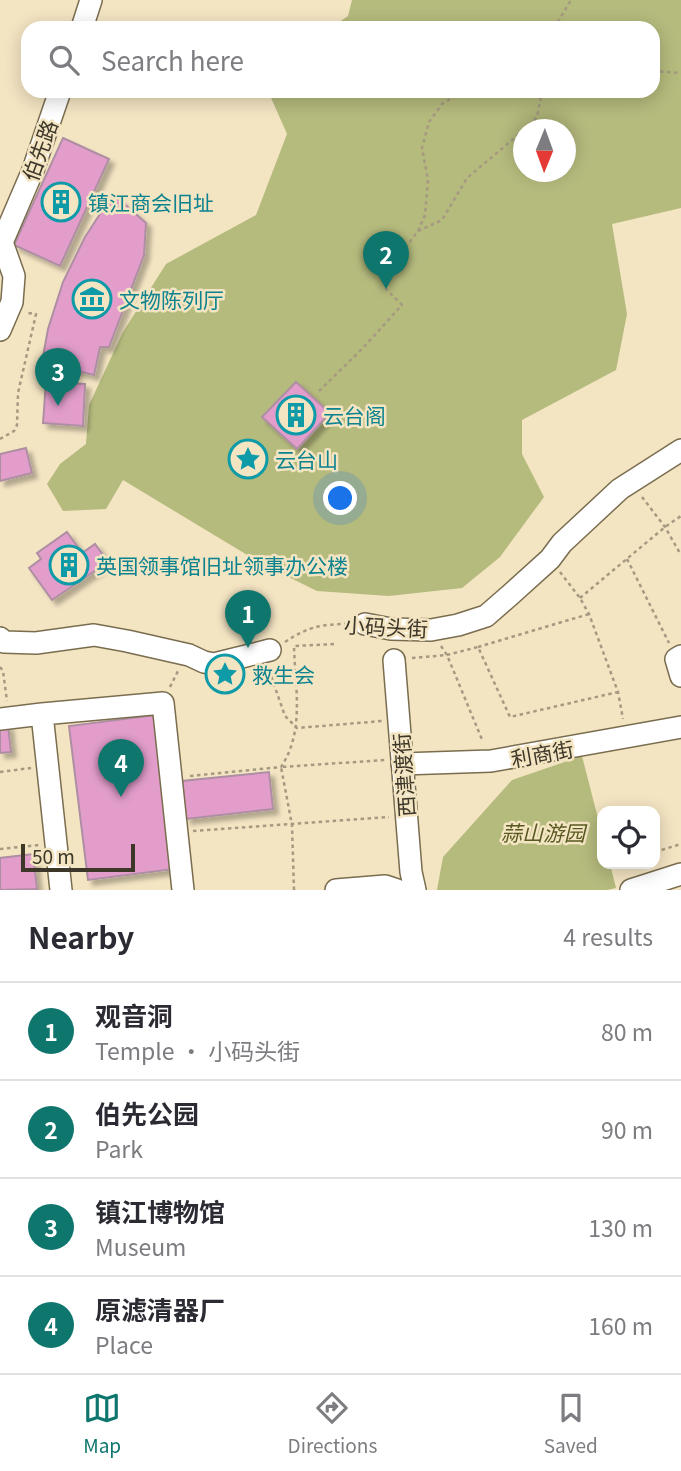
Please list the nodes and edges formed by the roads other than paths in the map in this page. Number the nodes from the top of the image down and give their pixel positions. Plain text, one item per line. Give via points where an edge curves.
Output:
1 (91, 0) edge
2 (84, 21) edge
3 (58, 98) edge
4 (1, 245) edge
5 (0, 330) edge
6 (681, 450) edge
7 (365, 624) road end
8 (0, 638) edge
9 (264, 651) road end
10 (394, 660) road end
11 (42, 714) junction
12 (4, 719) edge
13 (681, 727) edge
14 (402, 764) junction
15 (681, 874) edge
16 (61, 890) edge
17 (183, 890) edge
18 (337, 890) edge
19 (397, 890) edge
20 (415, 890) edge
21 (631, 890) edge

1 - 2 street
3 - 4 street, 伯先路
4 - 5 street via 14,276 12,302
6 - 7 street, 小码头街 via 620,489 486,616 431,630
8 - 9 street via 36,643 94,635 214,664
10 - 14 street, 西津渡街
11 - 12 street
11 - 16 street
11 - 17 street via 163,702
13 - 14 street, 利商街 via 491,761
14 - 20 street, 西津渡街
15 - 21 street
18 - 19 street via 385,886

